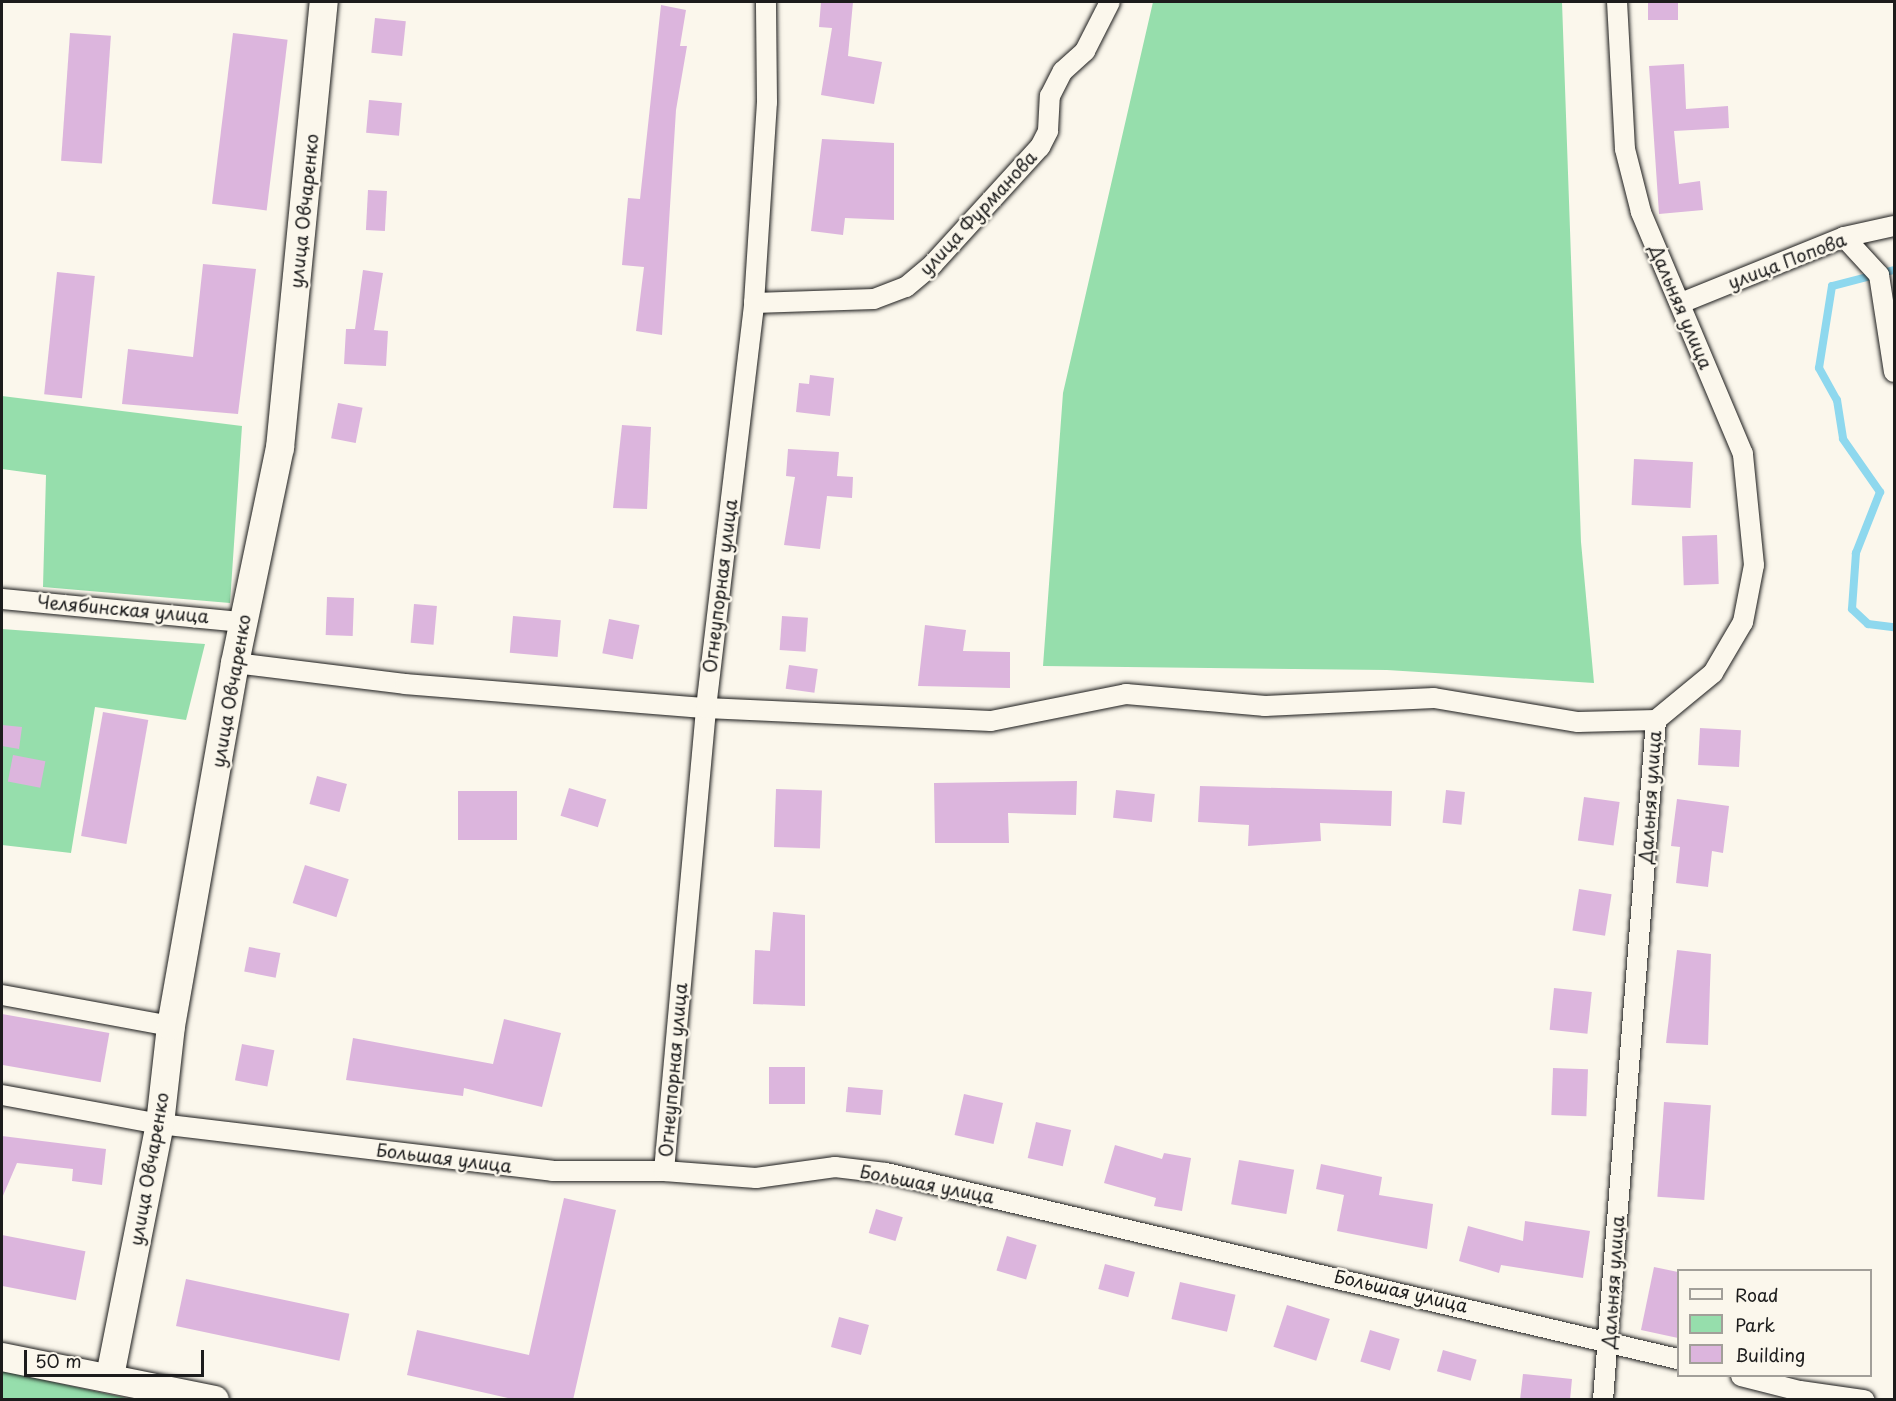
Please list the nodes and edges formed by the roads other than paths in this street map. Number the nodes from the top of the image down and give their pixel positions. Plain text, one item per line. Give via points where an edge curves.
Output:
1 (324, 2) edge
2 (766, 2) edge
3 (1110, 2) edge
4 (1617, 2) edge
5 (1894, 226) edge
6 (1844, 237) junction
7 (754, 303) junction
8 (1681, 303) junction
9 (1894, 372) edge
10 (2, 599) edge
11 (243, 621) junction
12 (235, 663) junction
13 (706, 708) junction
14 (1656, 720) junction
15 (2, 995) edge
16 (171, 1026) junction
17 (2, 1095) edge
18 (160, 1124) junction
19 (664, 1171) junction
20 (1609, 1340) junction
21 (2, 1357) edge
22 (1677, 1359) edge
23 (110, 1376) junction
24 (1745, 1377) edge
25 (215, 1400) edge
26 (1603, 1400) edge
27 (1864, 1400) edge

1 - 11 street, улица Овчаренко via 280,448
2 - 7 street, Огнеупорная улица via 767,102
3 - 7 street, улица Фурманова via 1085,51 1063,71 1050,96 1048,131 1040,147 933,264 906,287 874,299
4 - 8 street, Дальняя улица via 1625,149 1641,212
5 - 6 street, улица Попова
6 - 8 street, улица Попова
6 - 9 street via 1879,274
7 - 13 street, Огнеупорная улица
8 - 14 street, Дальняя улица via 1743,454 1754,565 1743,621 1713,673
10 - 11 street, Челябинская улица
11 - 12 street, улица Овчаренко
12 - 13 street via 405,684
12 - 16 street, улица Овчаренко
13 - 14 street via 991,721 1126,694 1266,706 1434,698 1578,722
13 - 19 street, Огнеупорная улица
14 - 20 street, Дальняя улица
15 - 16 street
16 - 18 street, улица Овчаренко
17 - 18 street, Большая улица
18 - 19 street, Большая улица via 552,1171
18 - 23 street, улица Овчаренко
19 - 20 street, Большая улица via 756,1178 835,1167 886,1173
20 - 22 street, Большая улица
20 - 26 street, Дальняя улица
21 - 23 street
23 - 25 street
24 - 27 street via 1800,1391

